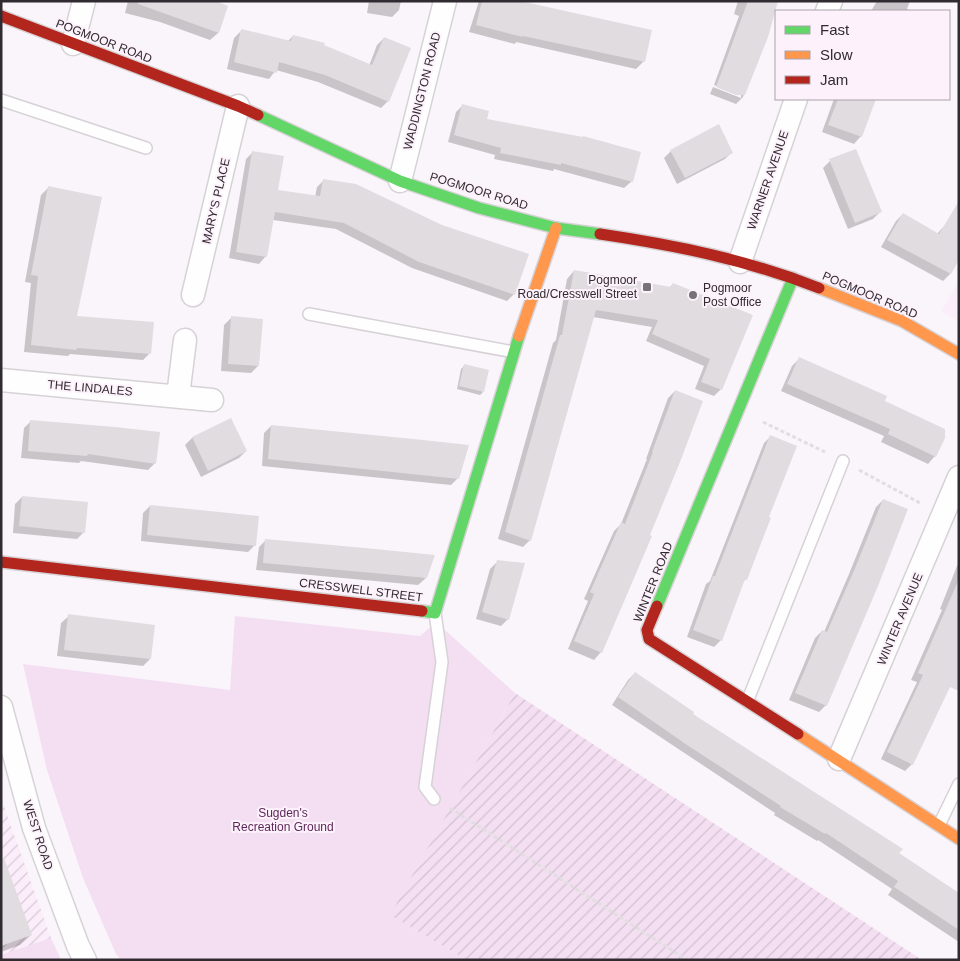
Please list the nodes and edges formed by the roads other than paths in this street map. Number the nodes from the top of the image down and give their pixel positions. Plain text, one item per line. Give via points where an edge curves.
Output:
1 (84, 1) edge
2 (445, 1) edge
3 (1, 16) edge
4 (73, 44) junction
5 (1, 100) edge
6 (796, 100) edge
7 (238, 106) junction
8 (146, 148) dead end
9 (400, 181) junction
10 (556, 228) junction
11 (740, 262) junction
12 (793, 278) junction
13 (193, 295) dead end
14 (309, 314) dead end
15 (185, 340) dead end
16 (514, 352) junction
17 (959, 354) edge
18 (1, 380) edge
19 (178, 396) junction
20 (212, 400) dead end
21 (843, 461) dead end
22 (959, 477) edge
23 (1, 562) edge
24 (435, 613) junction
25 (747, 702) junction
26 (1, 707) edge
27 (839, 759) junction
28 (959, 784) edge
29 (434, 799) road end
30 (939, 825) junction
31 (959, 839) edge
32 (85, 960) edge

1 - 4 street
2 - 9 street, WADDINGTON ROAD
3 - 4 street, POGMOOR ROAD
4 - 7 street, POGMOOR ROAD
5 - 8 lane
6 - 11 street, WARNER AVENUE
7 - 9 street, POGMOOR ROAD
7 - 13 street, MARY'S PLACE
9 - 10 street, POGMOOR ROAD via 479,208
10 - 11 street, POGMOOR ROAD via 666,244
10 - 16 street, CRESSWELL STREET
11 - 12 street, POGMOOR ROAD
12 - 17 street, POGMOOR ROAD via 902,321
12 - 25 street, WINTER ROAD via 648,630 650,639
14 - 16 lane
15 - 19 street
16 - 24 street, CRESSWELL STREET
18 - 19 street, THE LINDALES
19 - 20 street, THE LINDALES
21 - 25 lane
22 - 27 street, WINTER AVENUE
23 - 24 street, CRESSWELL STREET
24 - 29 lane via 442,662 425,787
25 - 27 street, WINTER ROAD
26 - 32 street, WEST ROAD via 34,828
27 - 30 street, WINTER ROAD
28 - 30 lane
30 - 31 street, WINTER ROAD

